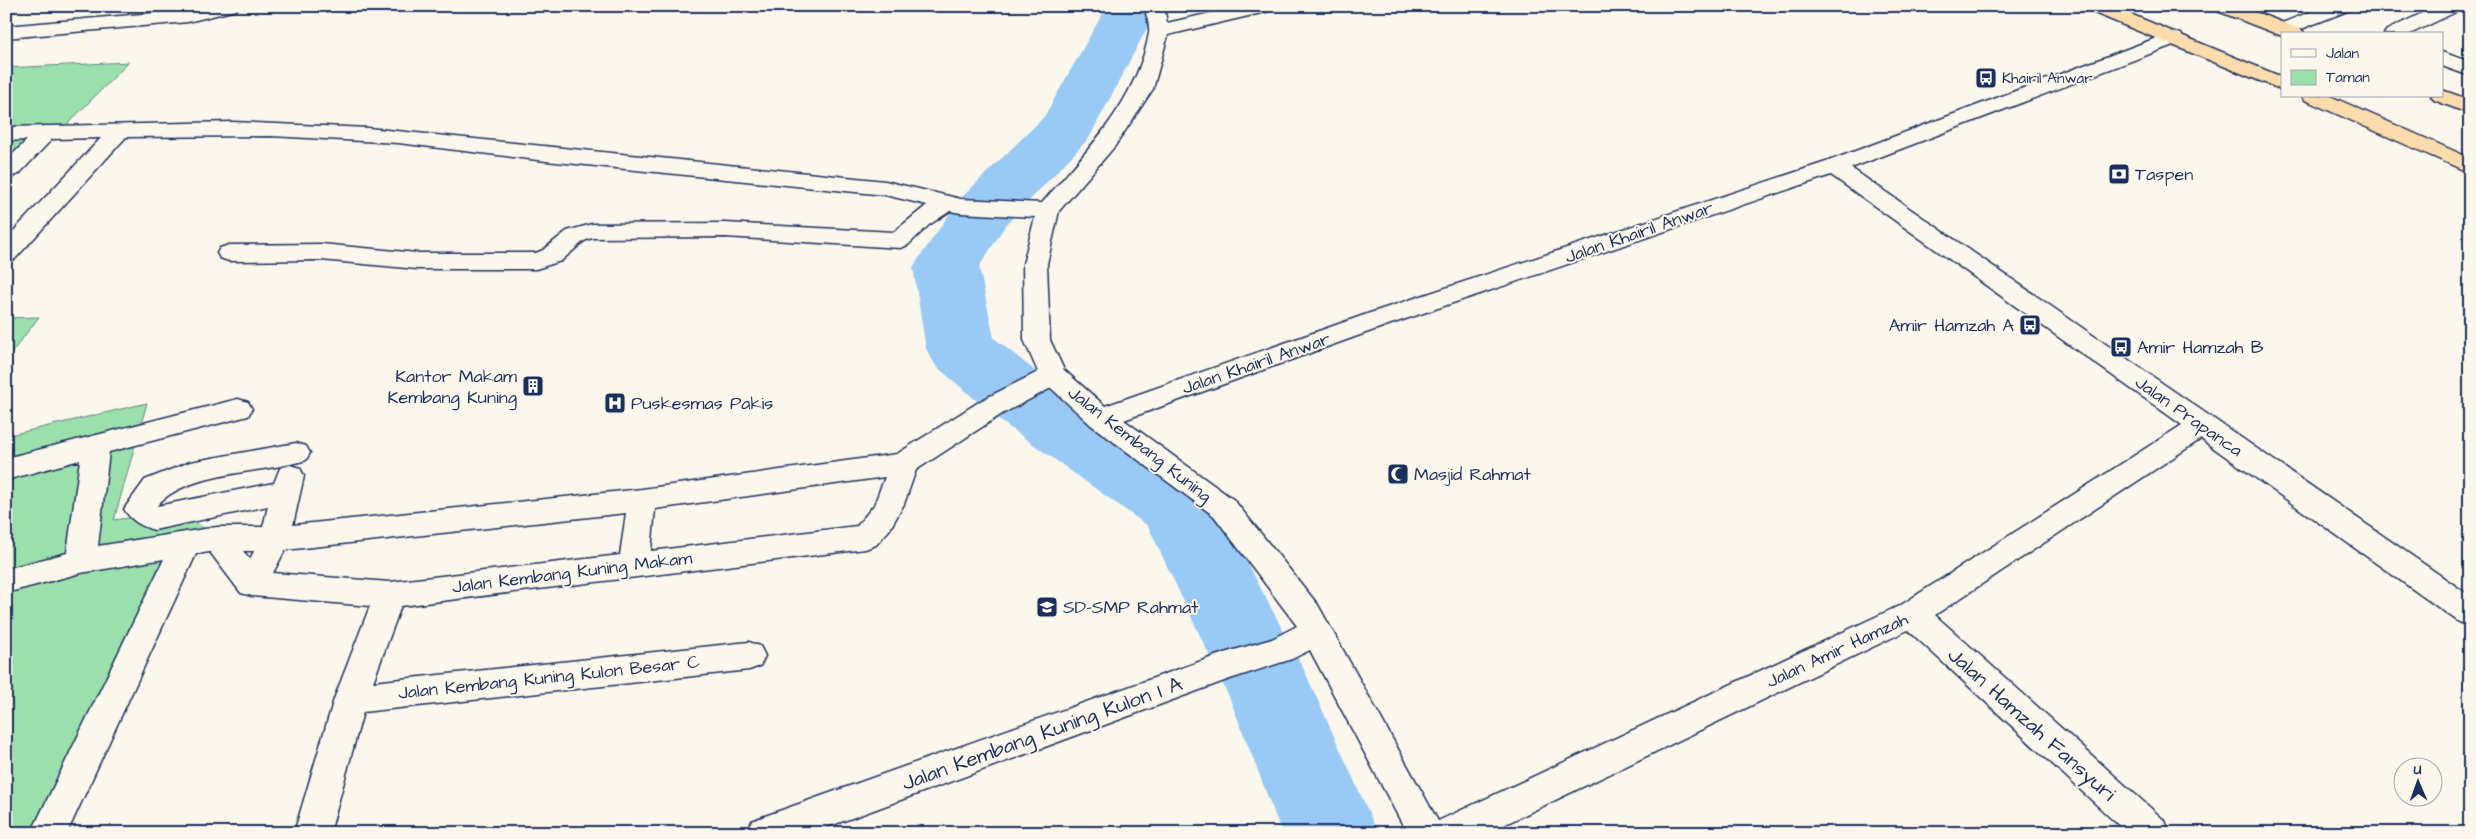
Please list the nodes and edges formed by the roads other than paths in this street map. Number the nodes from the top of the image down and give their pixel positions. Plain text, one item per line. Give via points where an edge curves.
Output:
1 (230, 6) edge
2 (1154, 6) edge
3 (1267, 6) edge
4 (2094, 6) edge
5 (2222, 6) edge
6 (2343, 6) edge
7 (2453, 6) edge
8 (1159, 31) junction
9 (2289, 31) edge
10 (6, 32) edge
11 (2398, 32) edge
12 (2174, 38) junction
13 (2444, 59) edge
14 (2470, 70) edge
15 (2281, 84) edge
16 (2444, 97) edge
17 (2317, 98) edge
18 (2470, 108) edge
19 (120, 130) junction
20 (46, 133) junction
21 (6, 134) edge
22 (2470, 166) edge
23 (1834, 167) junction
24 (6, 171) edge
25 (954, 204) junction
26 (1048, 210) junction
27 (229, 253) dead end
28 (6, 254) edge
29 (1053, 375) junction
30 (238, 409) dead end
31 (1101, 418) junction
32 (2202, 425) junction
33 (96, 448) junction
34 (904, 464) junction
35 (6, 469) edge
36 (287, 491) junction
37 (642, 500) junction
38 (217, 539) junction
39 (274, 539) junction
40 (186, 544) junction
41 (81, 561) junction
42 (634, 564) junction
43 (6, 581) edge
44 (252, 584) junction
45 (390, 595) junction
46 (2470, 613) edge
47 (1912, 614) junction
48 (1316, 631) junction
49 (748, 656) dead end
50 (350, 699) junction
51 (49, 833) edge
52 (312, 833) edge
53 (766, 833) edge
54 (1426, 833) edge
55 (1450, 833) edge
56 (2152, 833) edge

1 - 10 street via 188,16
2 - 8 street, Jalan Kembang Kuning
3 - 8 street
4 - 12 highway
5 - 9 highway
6 - 9 street
7 - 11 street
8 - 26 street, Jalan Kembang Kuning via 1142,89 1107,141
12 - 15 highway
12 - 23 street, Jalan Khairil Anwar
13 - 14 street
16 - 18 highway
17 - 22 highway
19 - 20 street
19 - 25 street via 309,131 408,138 885,188
19 - 28 street
20 - 21 street
20 - 24 street
23 - 31 street, Jalan Khairil Anwar via 1379,319
23 - 32 street, Jalan Prapanca
25 - 26 street
25 - 27 street via 921,220 900,240 725,230 592,231 578,234 548,259 536,261 417,261 321,252
26 - 29 street, Jalan Kembang Kuning via 1035,264 1037,340
29 - 31 street, Jalan Kembang Kuning
29 - 34 street via 1030,390 992,407
30 - 33 street
31 - 48 street, Jalan Kembang Kuning via 1224,508 1307,614
32 - 46 street, Jalan Prapanca
32 - 47 street, Jalan Amir Hamzah
33 - 35 street
33 - 41 street
34 - 37 street
34 - 42 street, Jalan Kembang Kuning Makam via 890,506 882,520 865,537
36 - 36 street via 298,447 200,470 155,488 139,509 154,519
36 - 39 street
37 - 39 street
37 - 42 street
38 - 39 street
38 - 40 street
38 - 44 street
39 - 44 street
40 - 41 street
40 - 51 street
41 - 43 street
42 - 45 street, Jalan Kembang Kuning Makam
44 - 45 street, Jalan Kembang Kuning Makam
45 - 50 street
47 - 55 street, Jalan Amir Hamzah
47 - 56 street, Jalan Hamzah Fansyuri
48 - 53 street, Jalan Kembang Kuning Kulon I A via 1281,650
48 - 54 street, Jalan Kembang Kuning
49 - 50 street, Jalan Kembang Kuning Kulon Besar C
50 - 52 street

